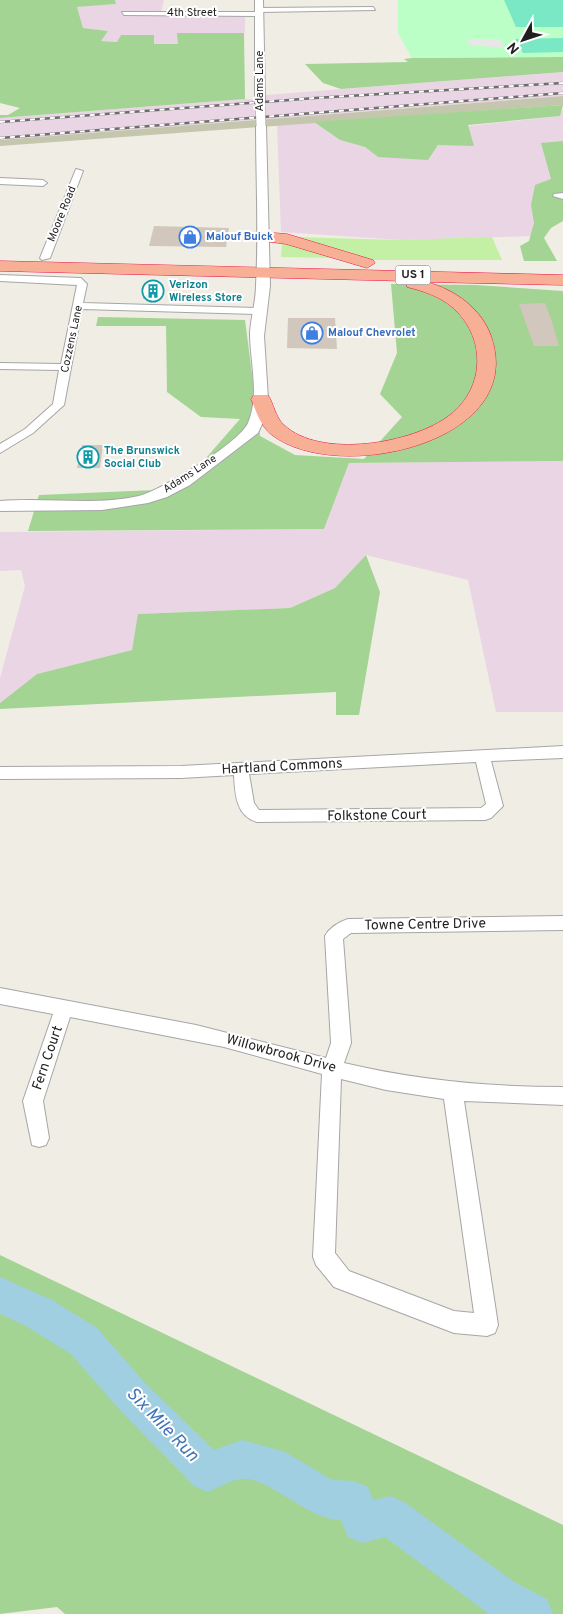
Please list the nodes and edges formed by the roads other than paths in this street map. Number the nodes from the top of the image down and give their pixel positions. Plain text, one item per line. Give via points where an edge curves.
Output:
1 (340, 0) edge
2 (259, 8) edge
3 (342, 9) junction
4 (373, 9) dead end
5 (124, 13) dead end
6 (260, 100) joint
7 (261, 126) joint
8 (79, 171) dead end
9 (0, 181) edge
10 (43, 182) dead end
11 (262, 237) junction
12 (0, 257) edge
13 (44, 258) junction
14 (0, 266) edge
15 (403, 267) junction
16 (262, 268) junction
17 (563, 271) edge
18 (376, 274) junction
19 (0, 278) edge
20 (563, 280) edge
21 (79, 306) junction
22 (258, 311) junction
23 (0, 366) edge
24 (67, 367) junction
25 (261, 399) junction
26 (0, 449) edge
27 (0, 506) edge
28 (563, 752) edge
29 (482, 757) junction
30 (241, 769) junction
31 (0, 773) edge
32 (563, 923) edge
33 (0, 996) edge
34 (64, 1008) junction
35 (332, 1068) junction
36 (453, 1092) junction
37 (563, 1096) edge
38 (39, 1138) dead end

1 - 3 street
2 - 3 street, 4th Street
2 - 5 street, 4th Street
2 - 6 street, Adams Lane
3 - 4 street, 4th Street
6 - 7 street, Adams Lane, bridge
7 - 11 street, Adams Lane
8 - 13 street, Moore Road
9 - 10 street
11 - 15 highway via 287,239 358,261
11 - 16 street, Adams Lane
12 - 13 highway, US 1
13 - 16 highway, US 1
14 - 16 highway, US 1
15 - 16 highway, US 1
15 - 17 highway, US 1
16 - 18 highway, US 1
16 - 22 street, Adams Lane via 263,286
18 - 20 highway, US 1
18 - 25 highway via 448,295 468,311 479,326 486,341 488,365 481,389 463,414 437,431 409,442 365,449 331,449 302,443 282,434 271,423
19 - 21 street, Cozzens Lane via 78,280 82,284
21 - 22 street
21 - 24 street, Cozzens Lane
22 - 25 street, Adams Lane
23 - 24 street
24 - 26 street, Cozzens Lane via 58,405 52,413
25 - 27 street, Adams Lane via 256,425 250,434 162,494 124,502
28 - 29 street, Hartland Commons
29 - 30 street, Hartland Commons
29 - 30 street, Folkstone Court via 495,806 485,814 257,816 247,807
30 - 31 street, Hartland Commons
32 - 35 street, Towne Centre Drive via 348,926 334,936 341,1043
33 - 34 street, Willowbrook Drive
34 - 35 street, Willowbrook Drive via 169,1027
34 - 38 street, Fern Court via 33,1102
35 - 36 street, Willowbrook Drive via 384,1081
35 - 36 street via 324,1257 342,1279 454,1322 487,1325
36 - 37 street, Willowbrook Drive

